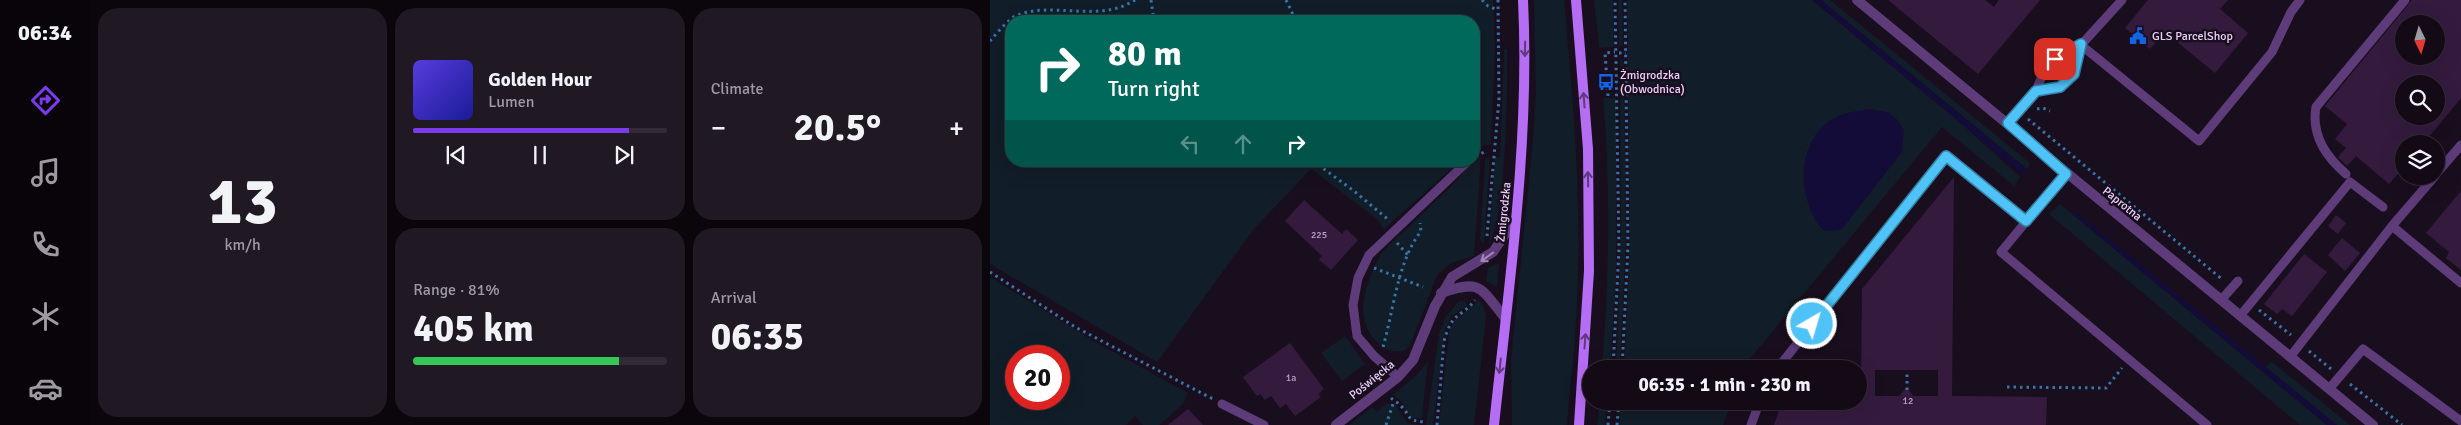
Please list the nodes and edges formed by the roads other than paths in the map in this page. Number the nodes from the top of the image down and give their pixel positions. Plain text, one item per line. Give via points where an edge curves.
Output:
1 (1523, 0) edge
2 (1576, 0) edge
3 (1857, 0) edge
4 (2122, 0) edge
5 (2300, 0) edge
6 (2405, 0) edge
7 (2081, 44) junction
8 (2036, 91) junction
9 (2008, 123) junction
10 (2461, 145) edge
11 (2445, 163) edge
12 (1462, 167) edge
13 (2066, 174) junction
14 (2346, 174) dead end
15 (2427, 185) edge
16 (2383, 207) dead end
17 (1516, 218) junction
18 (2026, 221) junction
19 (2392, 226) junction
20 (2461, 283) edge
21 (2235, 284) road end
22 (1441, 294) junction
23 (2221, 300) junction
24 (2240, 316) junction
25 (1505, 318) junction
26 (2290, 357) junction
27 (1784, 360) edge
28 (1398, 377) junction
29 (2329, 389) junction
30 (1222, 404) road end
31 (1757, 410) edge
32 (2461, 421) edge
33 (1264, 425) edge
34 (1336, 425) edge
35 (1494, 425) edge
36 (1579, 425) edge
37 (1751, 425) edge
38 (2207, 425) edge
39 (2373, 425) edge

1 -> 17 main road, Żmigrodzka via 1525,106
36 -> 2 main road via 1590,271 1588,149
3 - 9 street, Paprotna
4 - 7 lane
5 - 7 lane via 2272,52 2198,141
6 - 14 lane via 2316,107 2314,120 2325,154
7 - 8 lane via 2055,59 2044,71
7 - 8 lane via 2074,74 2060,87
8 - 9 lane
9 - 13 street, Paprotna
10 - 11 lane
12 - 28 lane via 1369,255 1358,278 1353,305 1357,336
13 - 18 lane
13 - 23 street, Paprotna
15 - 19 lane
16 - 24 lane via 2350,182 2290,251
17 -> 22 street, Poświęcka via 1486,259 1452,277
17 - 25 main road, Żmigrodzka
18 - 27 lane via 1946,156
18 - 38 lane via 2001,252
19 - 20 lane
19 - 26 lane
21 - 23 lane
22 - 25 street via 1468,285 1475,286
22 - 28 street, Poświęcka via 1416,356
23 - 24 street, Paprotna
24 - 26 street, Paprotna
25 -> 35 main road, Żmigrodzka
26 - 29 street, Paprotna
28 - 34 street, Poświęcka
29 - 32 lane via 2363,349
29 - 39 street, Paprotna
30 - 33 lane
31 - 37 lane

